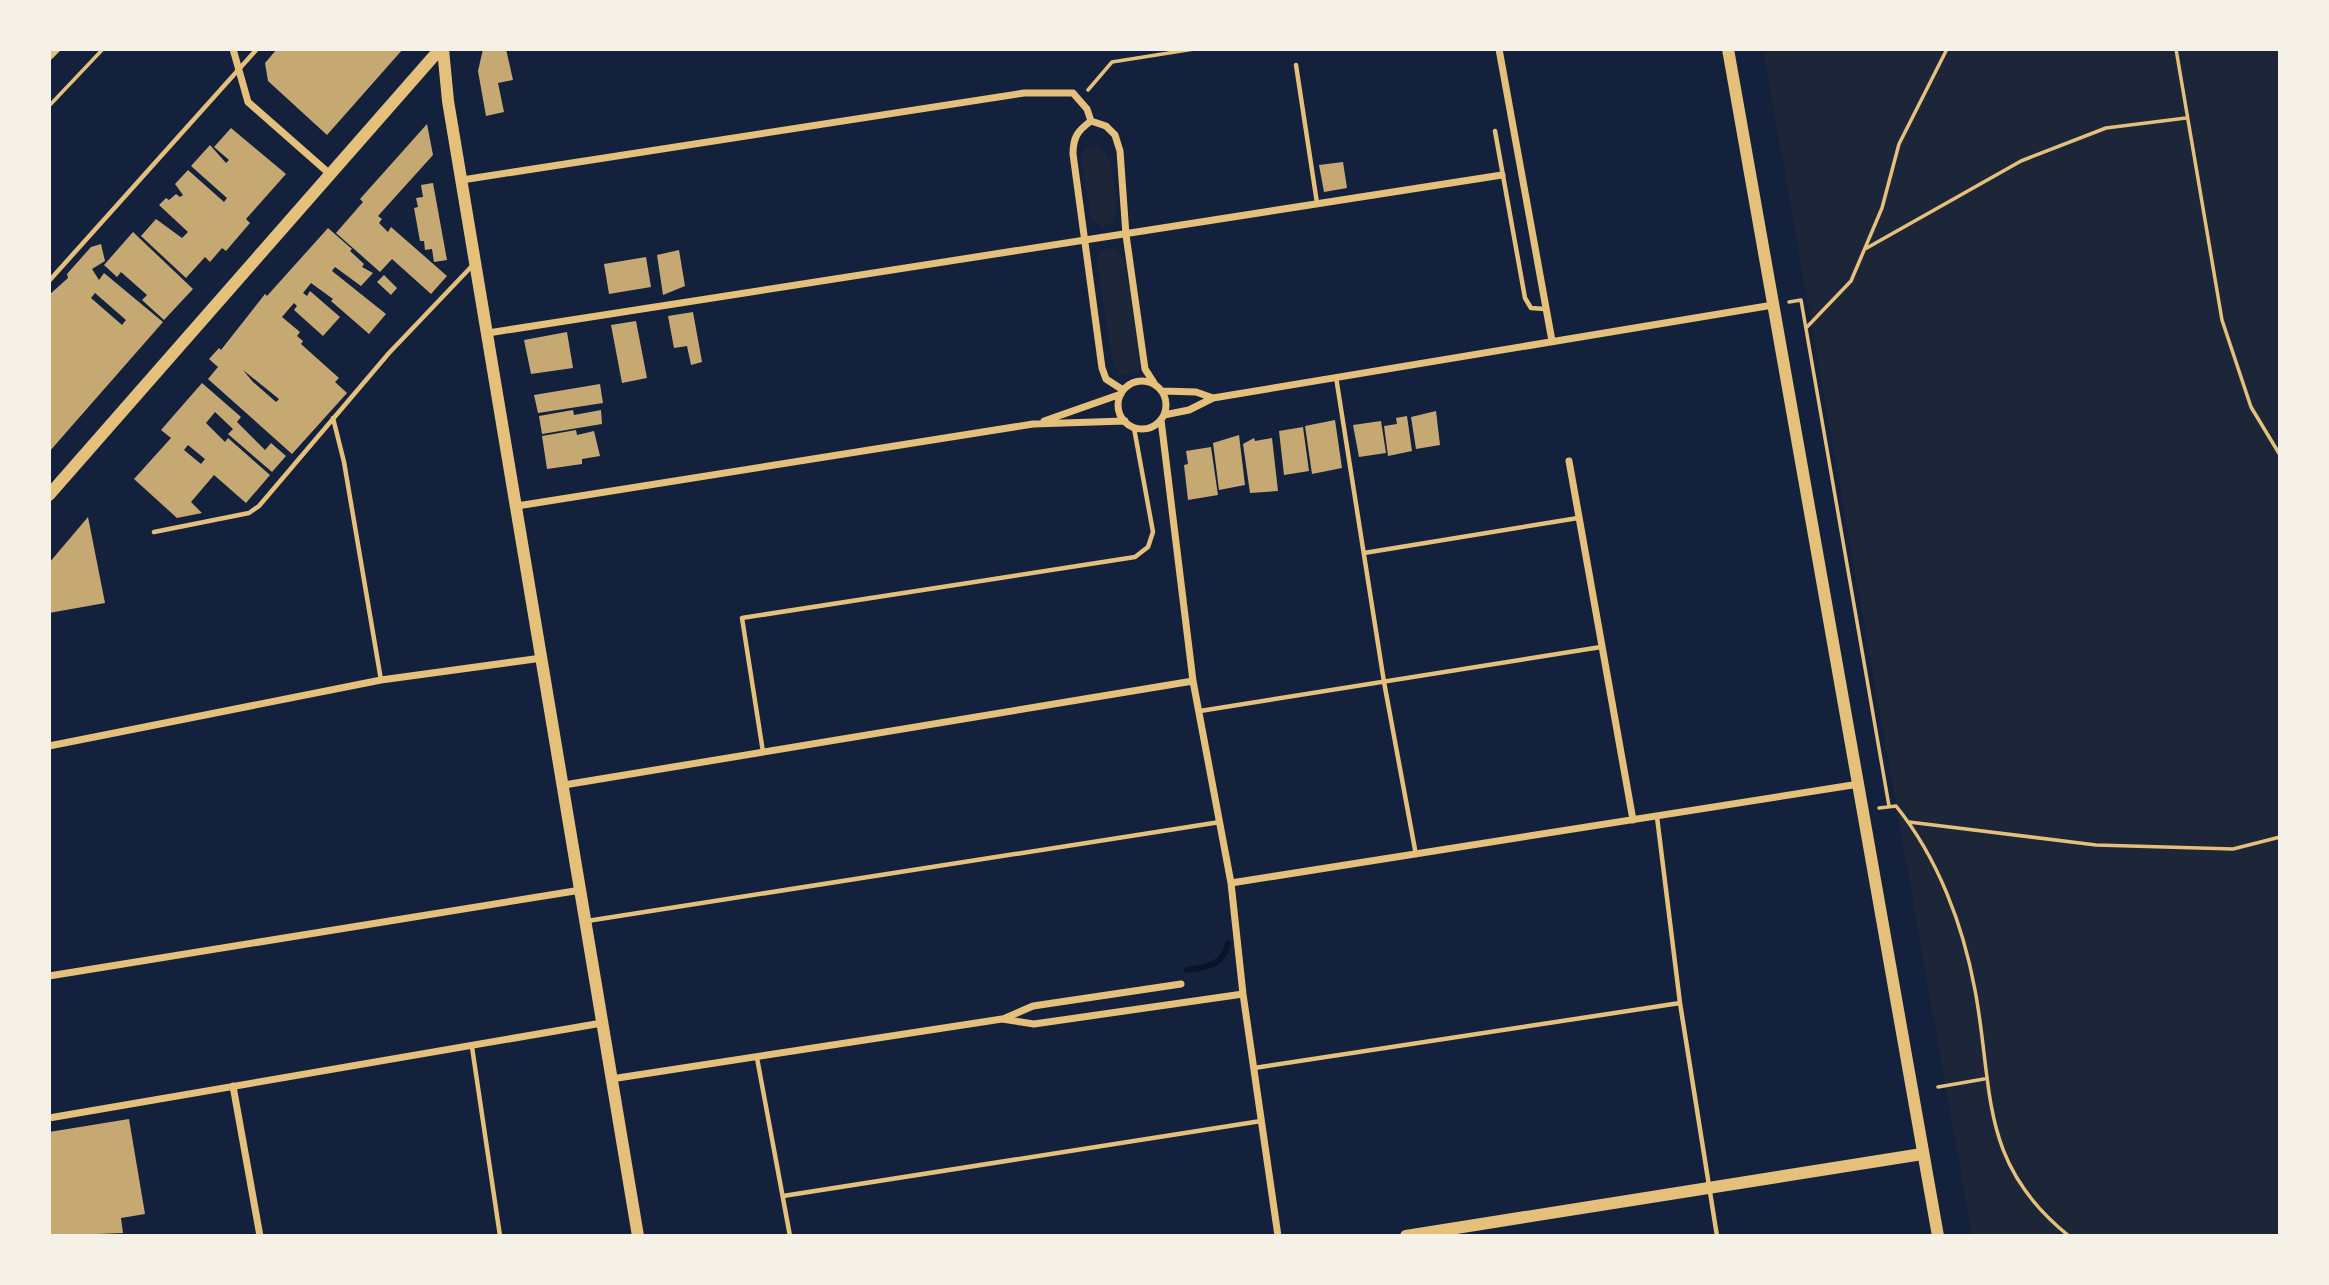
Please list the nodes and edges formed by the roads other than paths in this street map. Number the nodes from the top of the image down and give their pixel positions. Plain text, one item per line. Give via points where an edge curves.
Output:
1 (57, 49) edge
2 (233, 49) edge
3 (257, 49) edge
4 (442, 49) edge
5 (1499, 49) edge
6 (1728, 49) edge
7 (49, 57) edge
8 (1296, 65) dead end
9 (238, 70) junction
10 (1091, 121) junction
11 (1495, 131) dead end
12 (331, 175) junction
13 (1502, 175) junction
14 (462, 180) junction
15 (1317, 204) junction
16 (1126, 234) junction
17 (1084, 241) junction
18 (476, 261) junction
19 (49, 281) edge
20 (1773, 305) junction
21 (1545, 309) junction
22 (488, 333) junction
23 (1552, 341) junction
24 (1336, 376) junction
25 (1154, 383) junction
26 (1163, 391) junction
27 (1122, 392) junction
28 (1213, 398) junction
29 (333, 417) junction
30 (1163, 418) junction
31 (1125, 421) junction
32 (1033, 424) junction
33 (1135, 428) junction
34 (1569, 461) dead end
35 (49, 495) edge
36 (517, 506) junction
37 (1578, 518) junction
38 (155, 532) dead end
39 (1364, 553) junction
40 (1601, 647) junction
41 (542, 657) junction
42 (381, 681) junction
43 (1192, 681) junction
44 (1384, 682) junction
45 (1199, 711) junction
46 (49, 746) edge
47 (763, 752) junction
48 (1859, 784) junction
49 (564, 785) junction
50 (1657, 817) junction
51 (1633, 820) junction
52 (1220, 822) junction
53 (1417, 856) junction
54 (1231, 883) junction
55 (582, 890) junction
56 (586, 921) junction
57 (49, 976) edge
58 (1181, 984) dead end
59 (1243, 994) junction
60 (1681, 1003) junction
61 (1002, 1019) junction
62 (602, 1023) junction
63 (472, 1047) junction
64 (757, 1058) junction
65 (1254, 1069) junction
66 (611, 1079) junction
67 (233, 1086) junction
68 (49, 1118) edge
69 (1261, 1121) junction
70 (1922, 1154) junction
71 (1710, 1188) junction
72 (783, 1196) junction
73 (260, 1236) edge
74 (500, 1236) edge
75 (638, 1236) edge
76 (790, 1236) edge
77 (1278, 1236) edge
78 (1406, 1236) edge
79 (1717, 1236) edge
80 (1938, 1236) edge

1 - 7 street
2 - 9 street
3 - 9 lane
4 - 12 street
4 - 14 street
5 - 21 street
6 - 20 street
8 - 15 lane
9 - 12 street via 247,102
9 - 19 lane
10 - 14 street via 1073,93 1024,93
10 - 16 street via 1115,135 1120,151
10 - 17 street via 1073,139
11 - 13 lane
12 - 35 street
13 - 15 street
13 - 21 lane via 1525,298 1531,308
14 - 18 street
15 - 16 street
16 - 17 street
16 - 25 street via 1145,369
17 - 22 street
17 - 27 street via 1101,368
18 - 22 street
18 - 29 lane
20 - 23 street
20 - 48 street
21 - 23 street
22 - 36 street
23 - 24 street
24 - 28 street
24 - 39 lane
25 - 26 street
25 - 27 street via 1140,380
26 - 28 street via 1196,392
26 - 30 street
27 - 31 street via 1118,408
27 - 32 street
28 - 30 street
29 - 38 lane via 249,513
29 - 42 lane
30 - 33 street via 1149,428
30 - 43 street
31 - 32 street
31 - 33 street
32 - 36 street
33 - 47 lane via 1153,532 1148,547 1135,557 742,618
34 - 37 street
36 - 41 street
37 - 39 lane
37 - 40 street
39 - 44 lane
40 - 44 lane
40 - 51 street
41 - 42 street
41 - 49 street
42 - 46 street
43 - 45 street
43 - 47 street
44 - 45 lane
44 - 53 lane
45 - 52 street
47 - 49 street
48 - 50 street
48 - 70 street
49 - 55 street
50 - 51 street
50 - 60 lane
51 - 53 street
52 - 54 street
52 - 56 lane
53 - 54 street
54 - 59 street
55 - 56 street
55 - 57 street
56 - 62 street
58 - 61 street via 1033,1006
59 - 61 street via 1034,1024
59 - 65 street
60 - 65 lane
60 - 71 lane
61 - 64 street
62 - 63 street
62 - 66 street
63 - 67 street
63 - 74 lane
64 - 66 street
64 - 72 lane
65 - 69 street
66 - 75 street
67 - 68 street
67 - 73 street
69 - 72 lane
69 - 77 street
70 - 71 street
70 - 80 street
71 - 78 street
71 - 79 lane
72 - 76 lane

